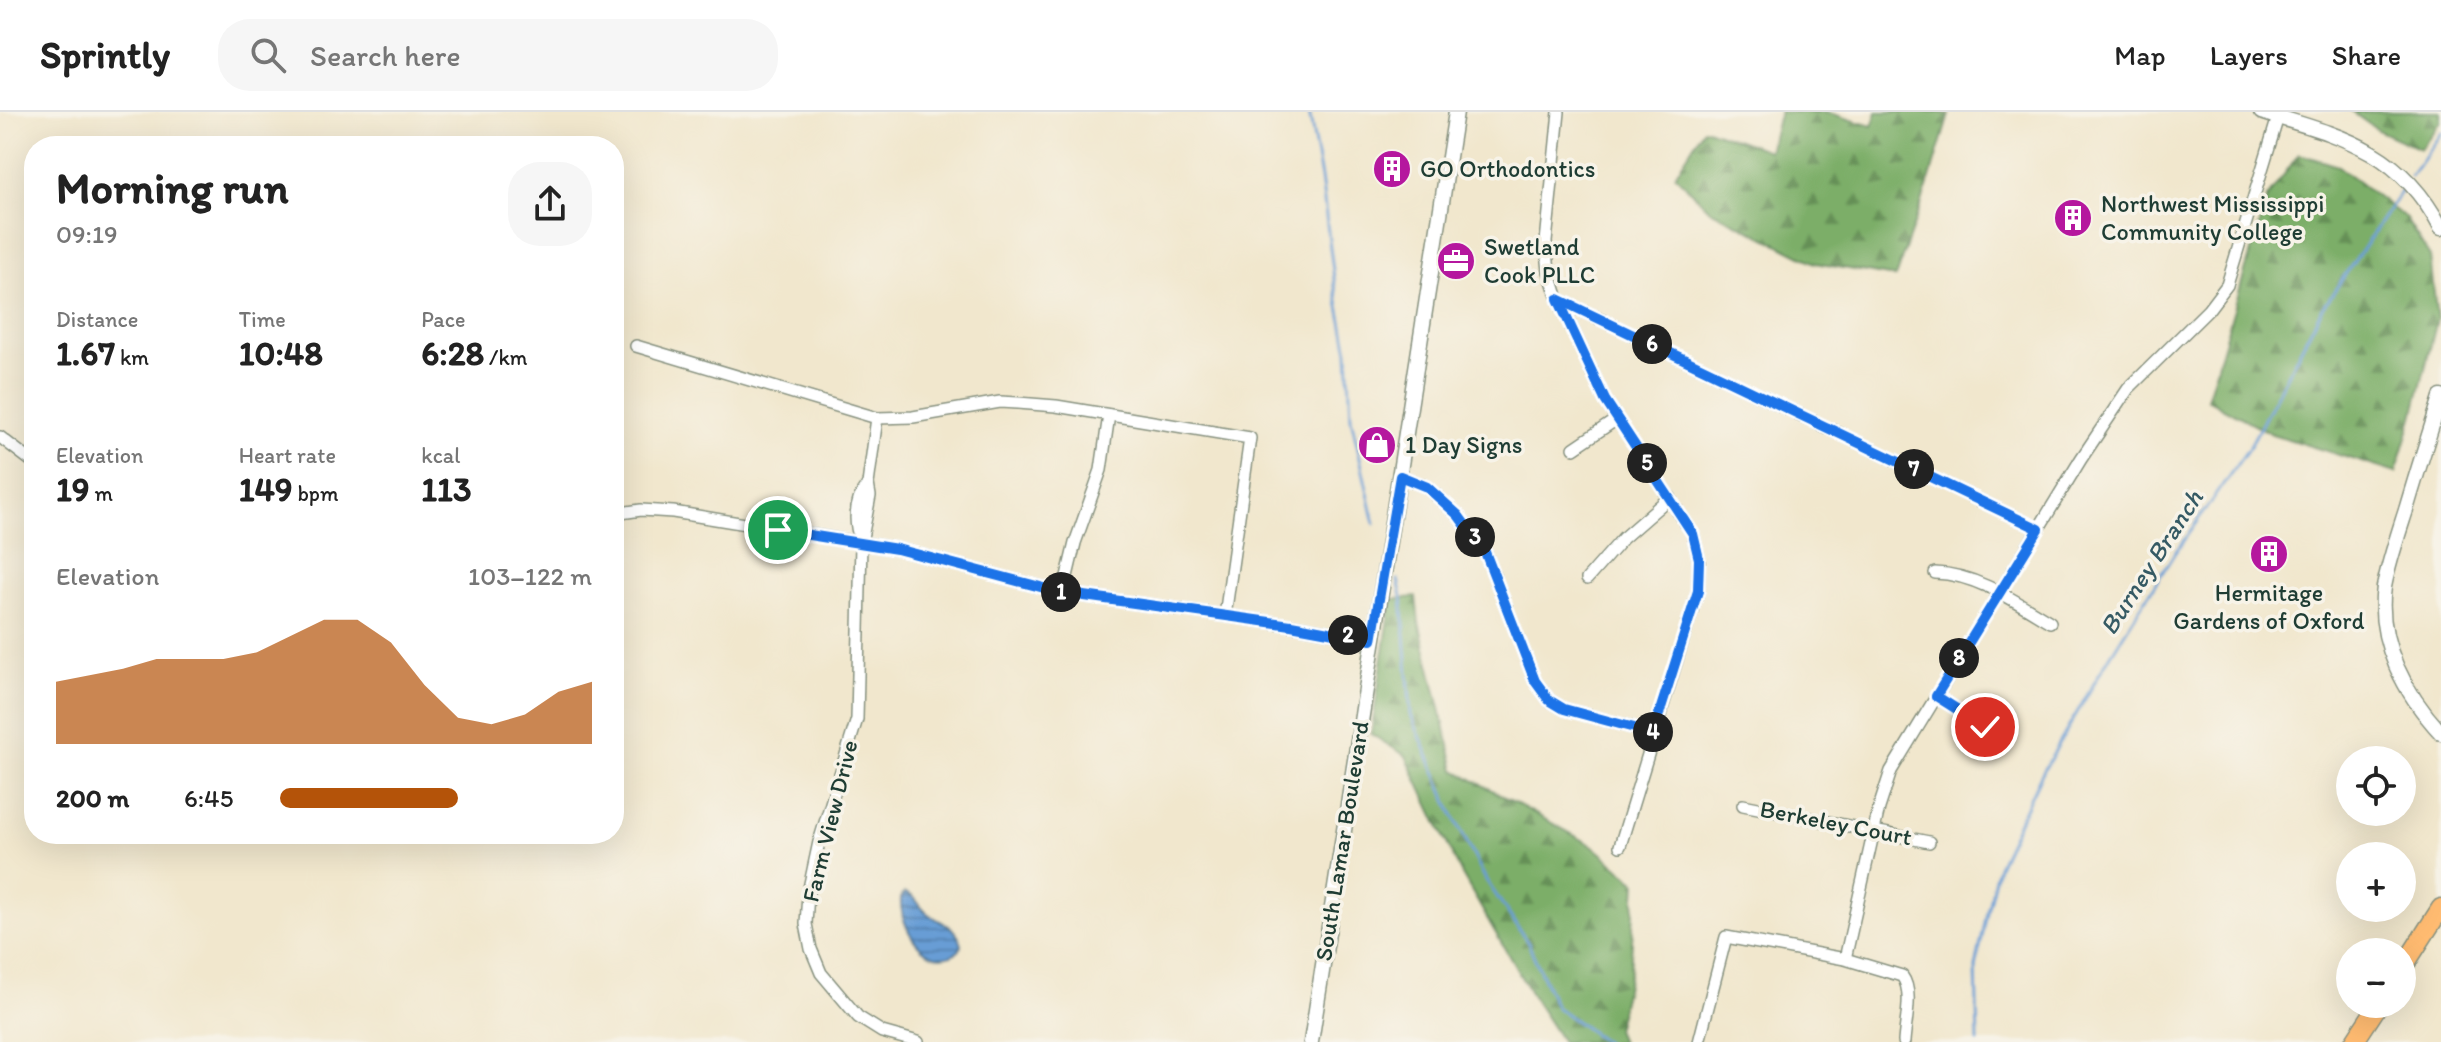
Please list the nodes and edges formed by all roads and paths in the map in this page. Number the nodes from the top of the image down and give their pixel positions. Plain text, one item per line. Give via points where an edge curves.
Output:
1 (1456, 112) edge
2 (1559, 112) edge
3 (2261, 112) edge
4 (2279, 115) edge
5 (2441, 228) edge
6 (1558, 299) junction
7 (636, 346) dead end
8 (2441, 397) edge
9 (1109, 415) junction
10 (877, 418) junction
11 (1617, 419) junction
12 (0, 437) edge
13 (1574, 448) dead end
14 (24, 455) edge
15 (1400, 476) junction
16 (1670, 497) junction
17 (624, 513) edge
18 (2039, 529) junction
19 (861, 543) junction
20 (1935, 573) dead end
21 (1587, 579) dead end
22 (1063, 593) junction
23 (1999, 593) junction
24 (1225, 616) junction
25 (2050, 622) dead end
26 (1372, 640) junction
27 (1936, 696) junction
28 (1985, 727) dead end
29 (1653, 733) junction
30 (2441, 733) edge
31 (1743, 805) dead end
32 (1873, 831) junction
33 (1929, 842) dead end
34 (1620, 846) dead end
35 (2438, 915) edge
36 (2416, 948) edge
37 (1845, 959) junction
38 (2370, 1018) edge
39 (918, 1042) edge
40 (1311, 1042) edge
41 (1699, 1042) edge
42 (1904, 1042) edge
43 (2354, 1042) edge

1 - 15 street
2 - 6 street via 1546,242
3 - 4 street
4 - 5 street via 2379,155 2423,198
4 - 18 street via 2227,285 2128,389
6 - 11 street
6 - 18 street
7 - 10 street
8 - 30 street via 2384,591 2385,623 2402,683
9 - 10 street via 1000,402
9 - 22 street via 1101,470
9 - 24 street via 1250,438
10 - 19 street, Farm View Drive
11 - 13 street
11 - 16 street
12 - 14 street
15 - 26 street, South Lamar Boulevard
15 - 29 street via 1439,497 1485,552 1535,681 1549,700 1564,709
16 - 21 street
16 - 29 street via 1693,534 1698,591
17 - 19 street via 673,512
18 - 23 street
19 - 22 street
19 - 39 street, Farm View Drive via 857,719 819,842 806,924 821,973 858,1017 882,1032
20 - 23 street via 1952,574
22 - 24 street
23 - 25 street
23 - 27 street
24 - 26 street
26 - 40 street, South Lamar Boulevard
27 - 28 street
27 - 32 street via 1891,771
29 - 34 street
31 - 32 street, Berkeley Court
32 - 33 street, Berkeley Court
32 - 37 street
35 - 36 highway
37 - 41 street via 1726,937
37 - 42 street via 1890,971 1907,983
38 - 43 highway

